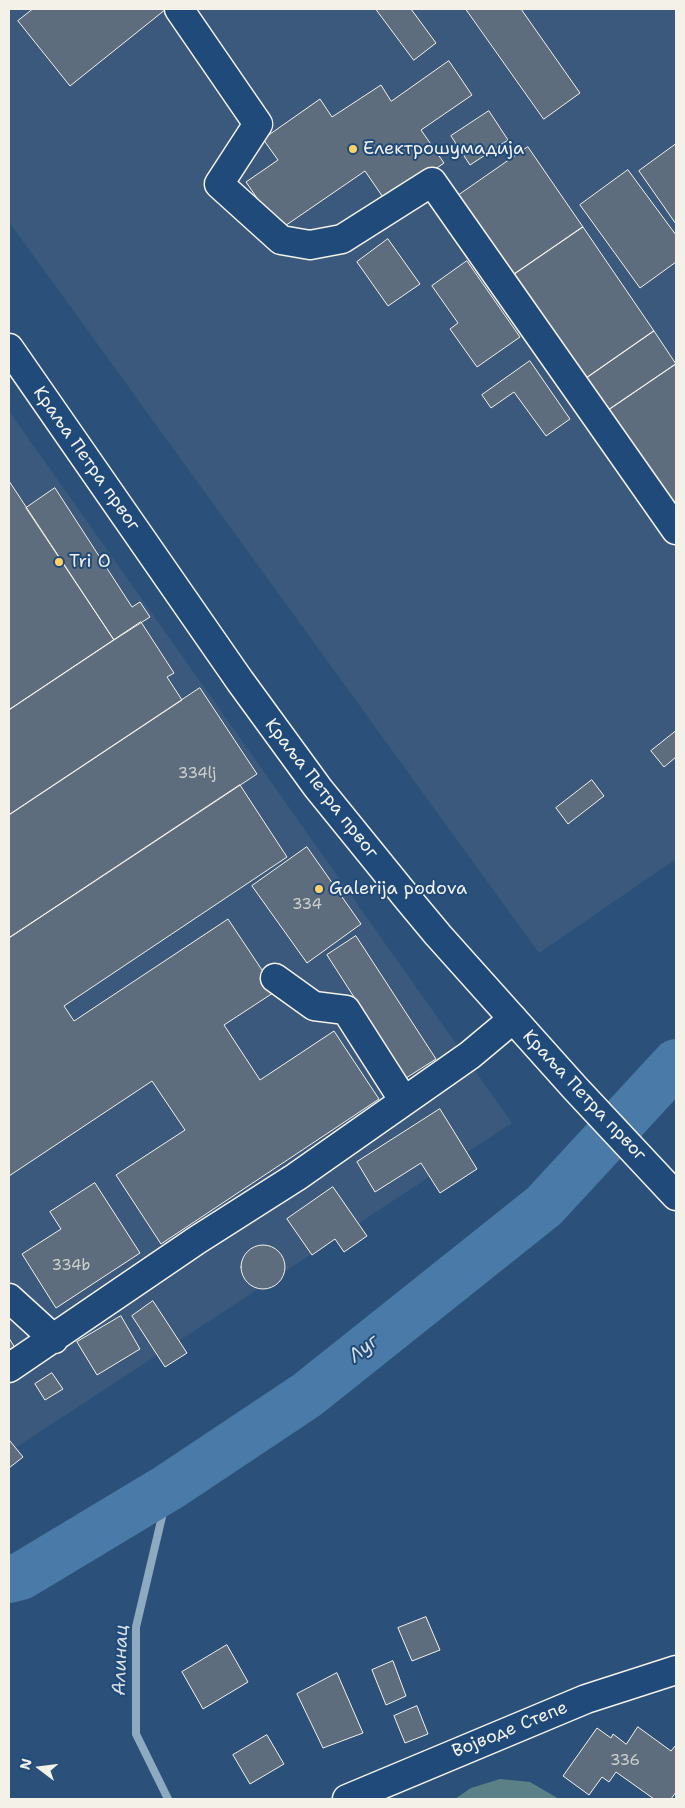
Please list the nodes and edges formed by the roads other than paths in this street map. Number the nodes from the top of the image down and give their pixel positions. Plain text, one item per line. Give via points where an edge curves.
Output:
1 (179, 9) edge
2 (9, 348) edge
3 (676, 530) edge
4 (275, 978) dead end
5 (513, 1019) junction
6 (404, 1101) junction
7 (670, 1189) edge
8 (9, 1298) edge
9 (54, 1339) junction
10 (9, 1368) edge
11 (676, 1670) edge
12 (347, 1799) edge

1 - 3 main road via 258,124 219,184 281,240 310,245 342,239 432,182
2 - 5 main road, Краља Петра првог via 318,788 408,899
4 - 6 main road via 314,1006 346,1010
5 - 6 main road via 470,1055
5 - 7 main road, Краља Петра првог
6 - 9 main road
8 - 9 main road
9 - 10 main road
11 - 12 main road, Војводе Степе via 586,1699

